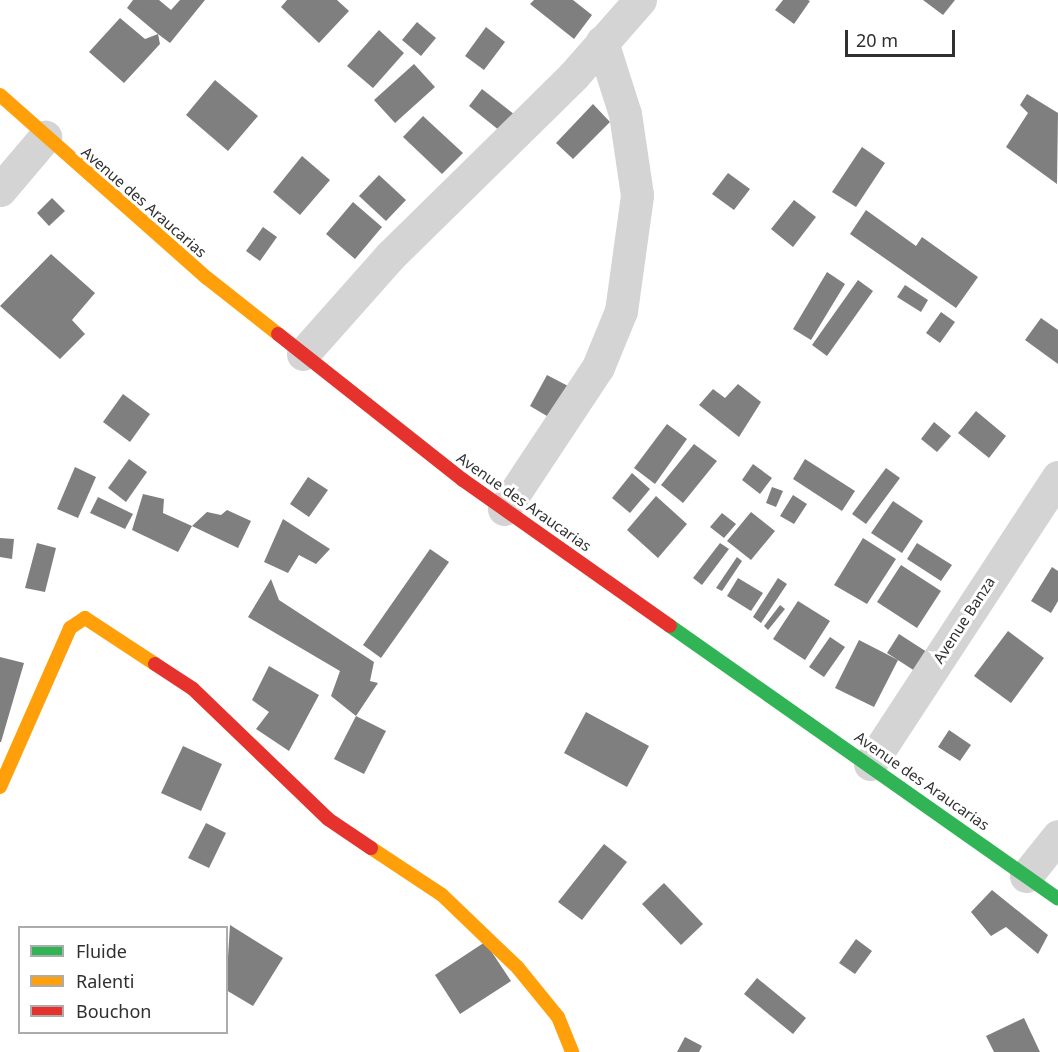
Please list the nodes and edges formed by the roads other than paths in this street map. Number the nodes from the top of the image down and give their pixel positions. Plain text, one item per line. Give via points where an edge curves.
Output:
1 (640, 0) edge
2 (602, 42) junction
3 (0, 95) edge
4 (45, 137) junction
5 (0, 190) edge
6 (303, 354) junction
7 (1053, 496) edge
8 (504, 508) junction
9 (870, 764) junction
10 (0, 787) edge
11 (1058, 836) edge
12 (1026, 876) junction
13 (1058, 899) edge
14 (572, 1052) edge

1 - 2 street
2 - 6 street via 391,255
2 - 8 street via 625,114 637,195 621,311 598,367
3 - 4 street, Avenue des Araucarias
4 - 5 street
4 - 6 street, Avenue des Araucarias via 207,278
6 - 8 street, Avenue des Araucarias
7 - 9 street, Avenue Banza
8 - 9 street, Avenue des Araucarias
9 - 12 street, Avenue des Araucarias
10 - 14 street via 70,628 85,618 193,689 328,819 442,895 518,968 558,1017
11 - 12 street
12 - 13 street, Avenue des Araucarias

